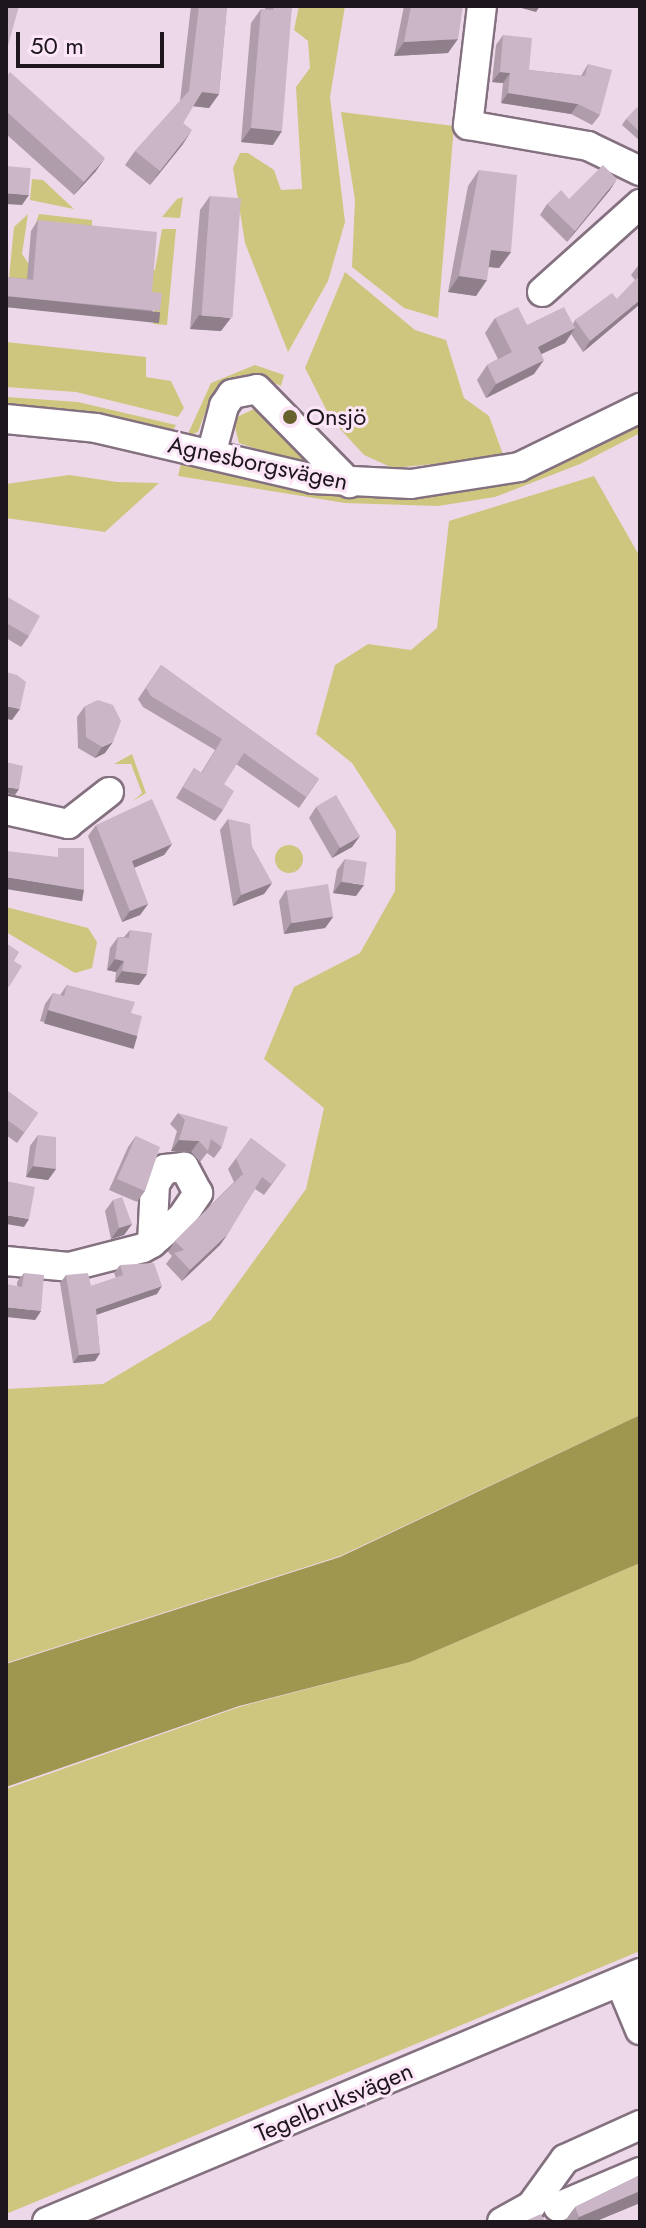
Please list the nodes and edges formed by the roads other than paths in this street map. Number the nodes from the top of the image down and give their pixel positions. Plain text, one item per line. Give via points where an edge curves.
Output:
1 (482, 6) edge
2 (640, 171) edge
3 (640, 204) edge
4 (542, 292) dead end
5 (640, 408) edge
6 (6, 419) edge
7 (211, 455) junction
8 (349, 483) junction
9 (109, 792) dead end
10 (6, 810) edge
11 (152, 1243) dead end
12 (6, 1261) edge
13 (630, 1977) edge
14 (640, 2030) edge
15 (640, 2125) edge
16 (640, 2172) edge
17 (558, 2207) dead end
18 (47, 2222) edge
19 (502, 2222) edge

1 - 2 street via 468,125 588,146
3 - 4 street
5 - 8 street, Agnesborgsvägen via 519,467 411,484
6 - 7 street, Agnesborgsvägen via 96,428
7 - 8 street, Agnesborgsvägen
7 - 8 street via 232,394 257,389
9 - 10 street via 68,824
11 - 12 street via 114,1258 50,1266
13 - 14 street, Tegelbruksvägen
13 - 18 street, Tegelbruksvägen
15 - 19 street via 565,2159 531,2206
16 - 17 street

